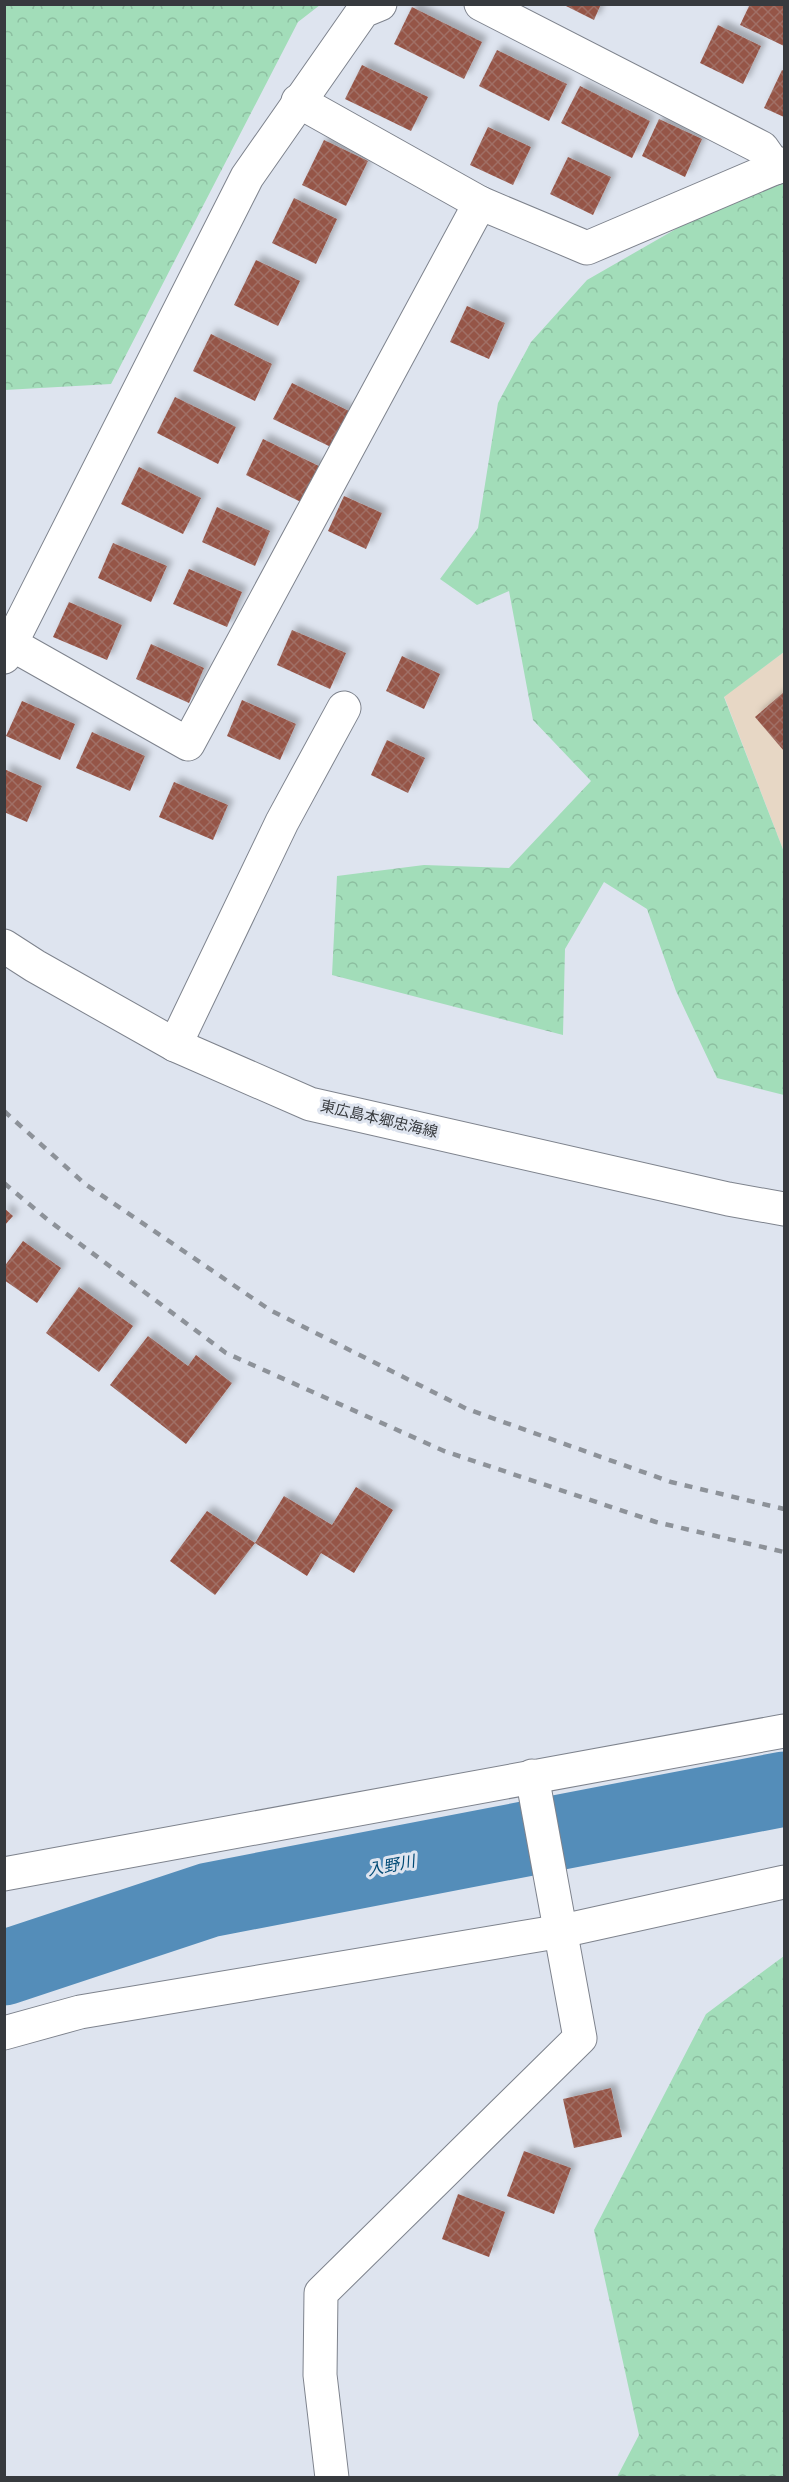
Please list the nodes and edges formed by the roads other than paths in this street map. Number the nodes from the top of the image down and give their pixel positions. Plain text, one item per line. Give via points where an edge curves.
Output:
1 (380, 4) edge
2 (481, 4) edge
3 (298, 101) junction
4 (780, 166) edge
5 (480, 203) junction
6 (8, 650) edge
7 (344, 708) dead end
8 (4, 946) edge
9 (175, 1045) junction
10 (784, 1209) edge
11 (784, 1731) edge
12 (532, 1776) junction
13 (4, 1874) edge
14 (784, 1882) edge
15 (561, 1922) junction
16 (4, 2032) edge
17 (332, 2478) edge

1 - 3 street via 363,12
2 - 4 street via 762,148
3 - 5 street
3 - 6 street via 247,177
4 - 5 street via 587,248
5 - 6 street via 188,744
7 - 9 street via 282,822
8 - 9 street, 東広島本郷忠海線
9 - 10 street, 東広島本郷忠海線 via 310,1104
11 - 12 street
12 - 13 street
12 - 15 street
14 - 15 street
15 - 16 street via 80,2012
15 - 17 street via 580,2038 321,2293 321,2375

